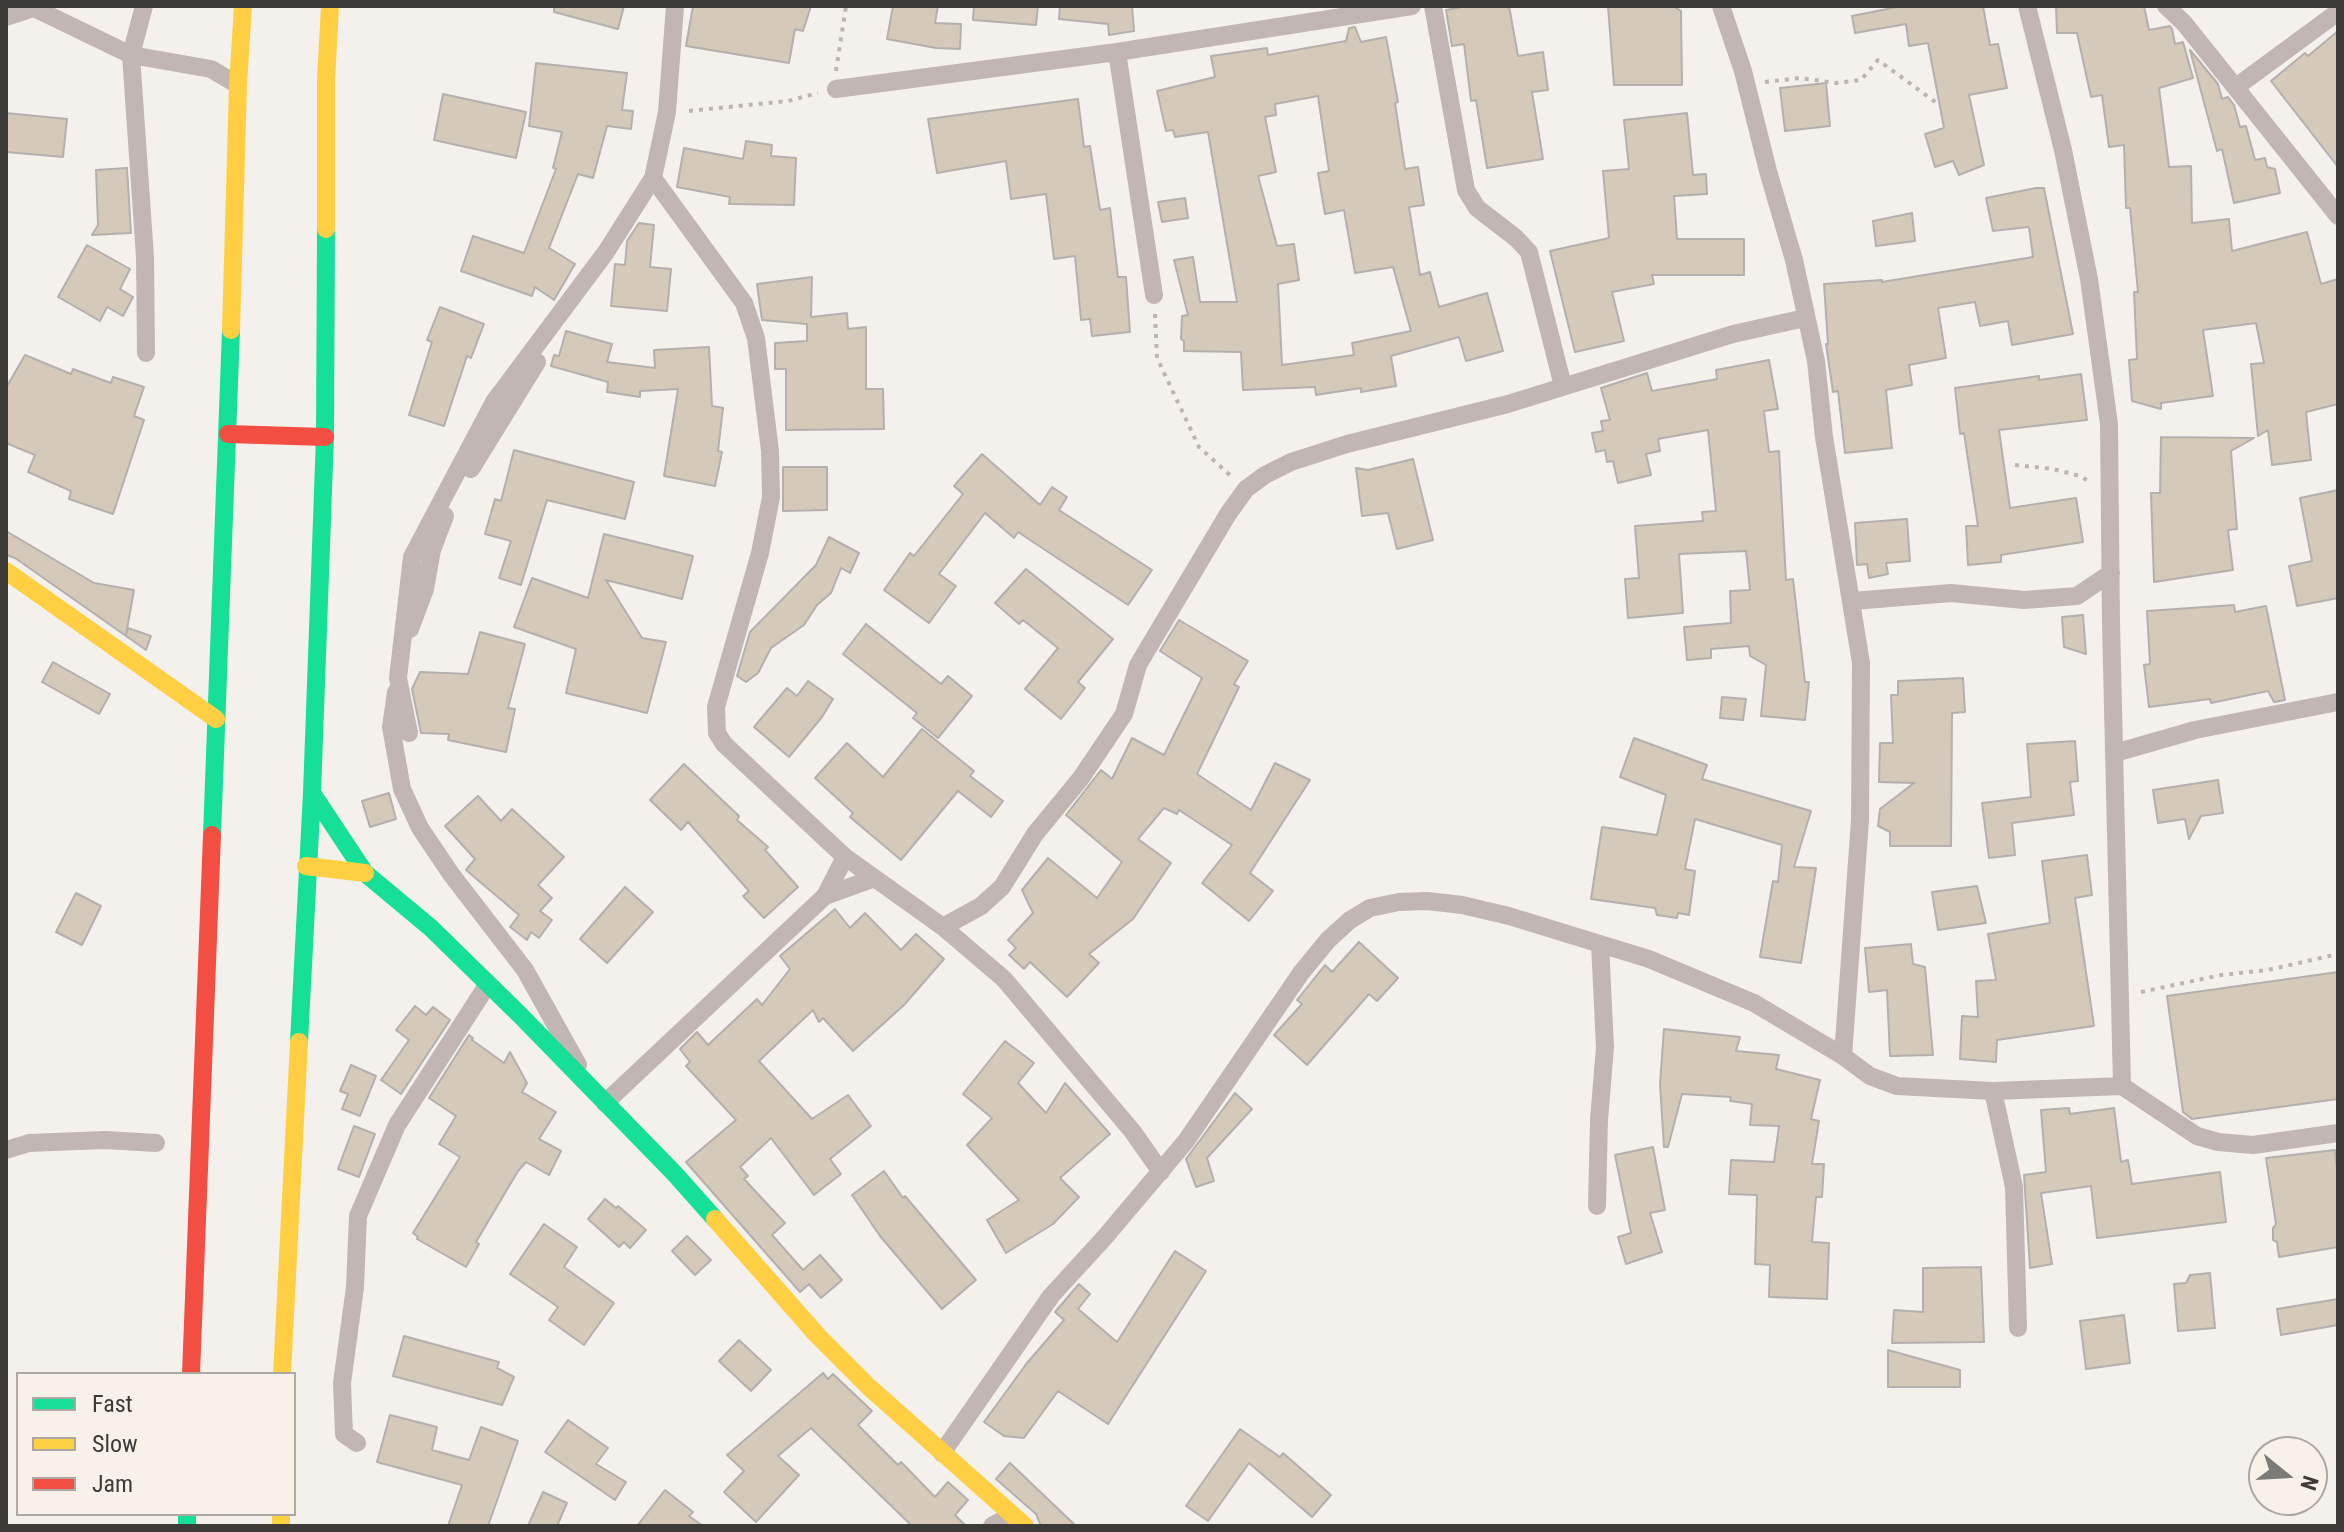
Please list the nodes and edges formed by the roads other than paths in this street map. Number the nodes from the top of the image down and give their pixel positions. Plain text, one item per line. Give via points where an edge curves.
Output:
1 (144, 6) edge
2 (243, 6) edge
3 (330, 6) edge
4 (675, 6) edge
5 (1412, 6) edge
6 (1433, 6) edge
7 (1721, 6) edge
8 (2027, 6) edge
9 (2166, 6) edge
10 (2338, 12) edge
11 (6, 17) edge
12 (1117, 52) junction
13 (131, 55) junction
14 (238, 85) junction
15 (2236, 87) junction
16 (836, 89) road end
17 (653, 178) junction
18 (2338, 216) edge
19 (1154, 295) road end
20 (1805, 318) junction
21 (146, 353) dead end
22 (1563, 386) junction
23 (228, 434) junction
24 (325, 437) junction
25 (6, 571) edge
26 (2111, 573) junction
27 (1853, 601) junction
28 (398, 678) junction
29 (2338, 702) edge
30 (216, 719) junction
31 (409, 733) dead end
32 (2115, 753) junction
33 (312, 793) junction
34 (845, 857) junction
35 (306, 866) junction
36 (365, 873) junction
37 (872, 879) junction
38 (825, 896) junction
39 (943, 927) junction
40 (1600, 944) junction
41 (488, 984) junction
42 (1843, 1056) junction
43 (2122, 1086) junction
44 (1993, 1091) junction
45 (599, 1096) junction
46 (2338, 1133) edge
47 (156, 1143) dead end
48 (6, 1150) edge
49 (1161, 1172) junction
50 (1597, 1206) dead end
51 (2018, 1328) dead end
52 (191, 1372) edge
53 (282, 1372) edge
54 (357, 1443) dead end
55 (942, 1453) junction
56 (1019, 1520) edge
57 (992, 1526) edge

1 - 13 street
2 - 14 main road
3 - 24 main road
4 - 17 street via 667,112
5 - 12 street
6 - 22 street via 1466,190 1477,208 1529,252
7 - 20 street via 1794,260
8 - 26 street via 2089,279 2109,424
9 - 15 street
10 - 15 street
11 - 13 street via 34,8
12 - 16 street
12 - 19 street
13 - 14 street via 211,69
13 - 21 street
14 - 23 main road
15 - 18 street
17 - 28 street via 447,511
17 - 34 street via 744,303 756,338 770,451 771,497 716,707 717,733
20 - 22 street via 1733,334
20 - 27 street
22 - 39 street via 1291,462 1246,489 1138,665 1124,714 1081,778 1035,834 1002,887
23 - 24 main road
23 - 30 main road
24 - 33 main road
25 - 30 main road
26 - 27 street via 2077,596 2024,600 1951,593
26 - 32 street
27 - 42 street via 1863,730
28 - 31 street
28 - 45 street via 391,727 402,789 420,828 525,970
29 - 32 street via 2195,730
30 - 52 main road
32 - 43 street
33 - 35 main road
33 - 36 main road
34 - 37 street
34 - 38 street
35 - 36 main road
35 - 53 main road
36 - 41 main road
37 - 38 street
37 - 39 street
38 - 45 street
39 - 49 street via 1004,979
40 - 42 street via 1754,1003
40 - 49 street via 1462,905 1413,902 1370,908 1328,940 1301,973
40 - 50 street via 1605,1047
41 - 45 main road
41 - 54 street via 397,1125 358,1216 342,1383 344,1434
42 - 44 street via 1870,1076 1897,1086
43 - 44 street
43 - 46 street via 2197,1136 2218,1142 2253,1145
44 - 51 street via 2014,1187
45 - 55 main road via 818,1336
47 - 48 street via 29,1143
49 - 55 street via 1051,1296
55 - 56 main road
56 - 57 street

